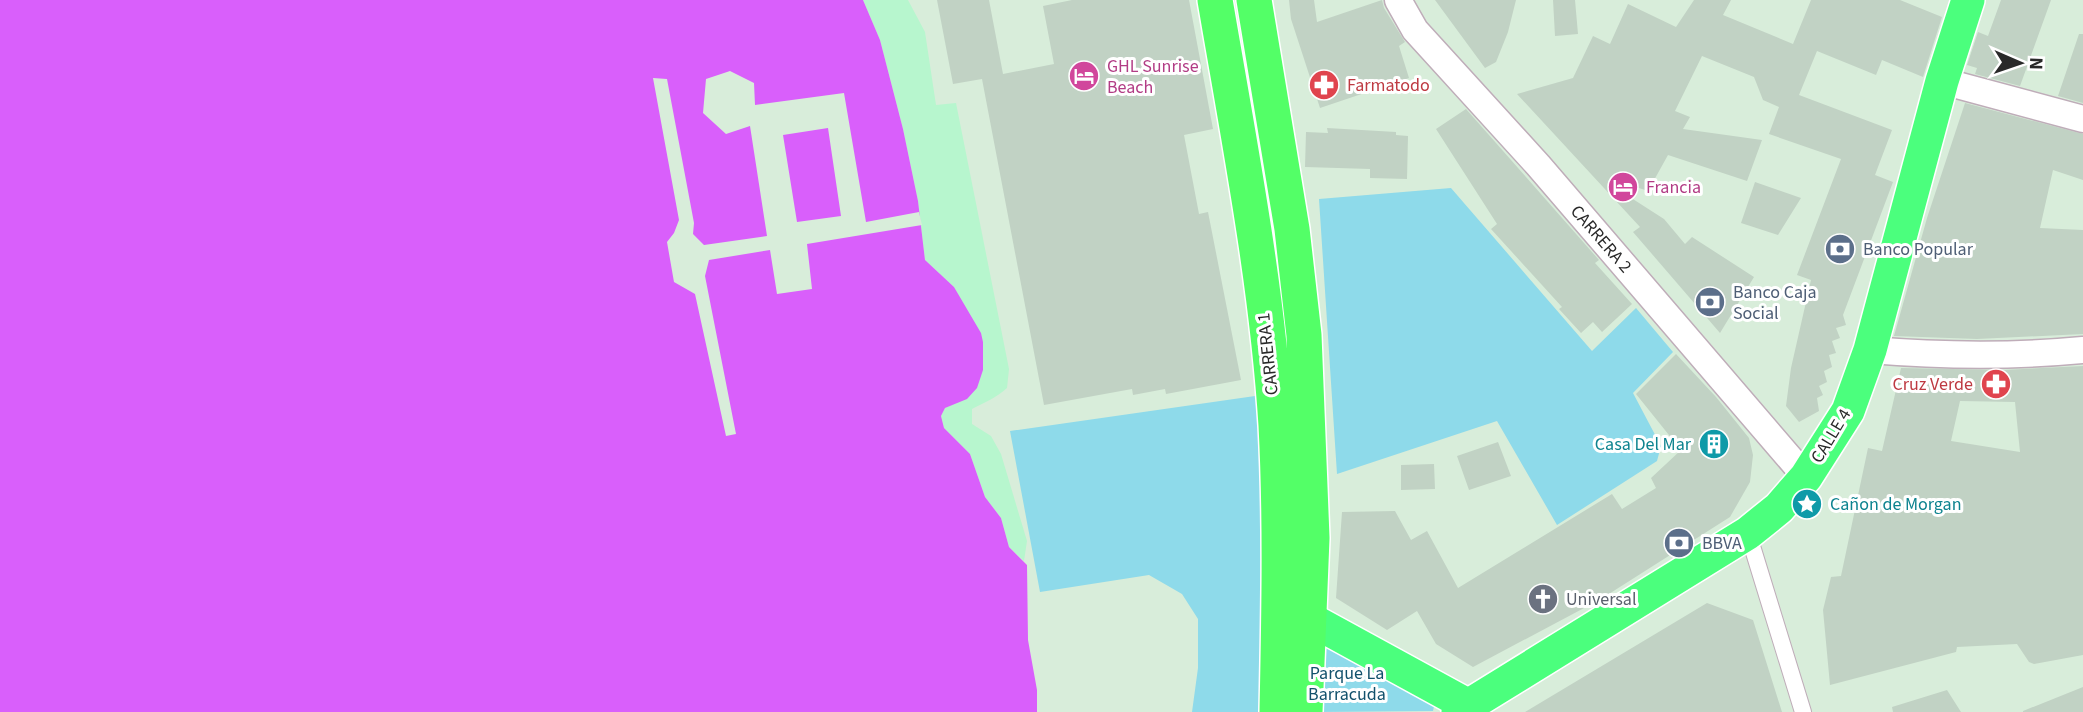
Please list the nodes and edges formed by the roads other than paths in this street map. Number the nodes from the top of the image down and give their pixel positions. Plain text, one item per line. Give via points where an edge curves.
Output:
1 (1215, 0) edge
2 (1254, 0) edge
3 (1398, 0) edge
4 (1968, 0) edge
5 (1942, 81) junction
6 (2083, 119) edge
7 (1870, 350) junction
8 (2083, 350) edge
9 (1806, 477) junction
10 (1748, 533) junction
11 (1293, 617) junction
12 (1466, 710) edge
13 (1277, 712) edge
14 (1305, 712) edge
15 (1804, 712) edge

1 - 11 highway, CARRERA 1 via 1268,342 1279,507
2 - 11 highway, CARRERA 1 via 1292,229 1304,335 1312,538
3 - 9 street, CARRERA 2 via 1415,30 1538,165
4 - 5 main road, CALLE 4
5 - 6 street
5 - 7 main road, CALLE 4
7 - 8 street via 1949,356
7 - 9 main road, CALLE 4 via 1849,411
9 - 10 main road, CALLE 4 via 1779,508
10 - 12 main road, CALLE 4
10 - 15 street
11 - 12 main road, CALLE 4
11 - 13 highway, CARRERA 1
11 - 14 highway, CARRERA 1

